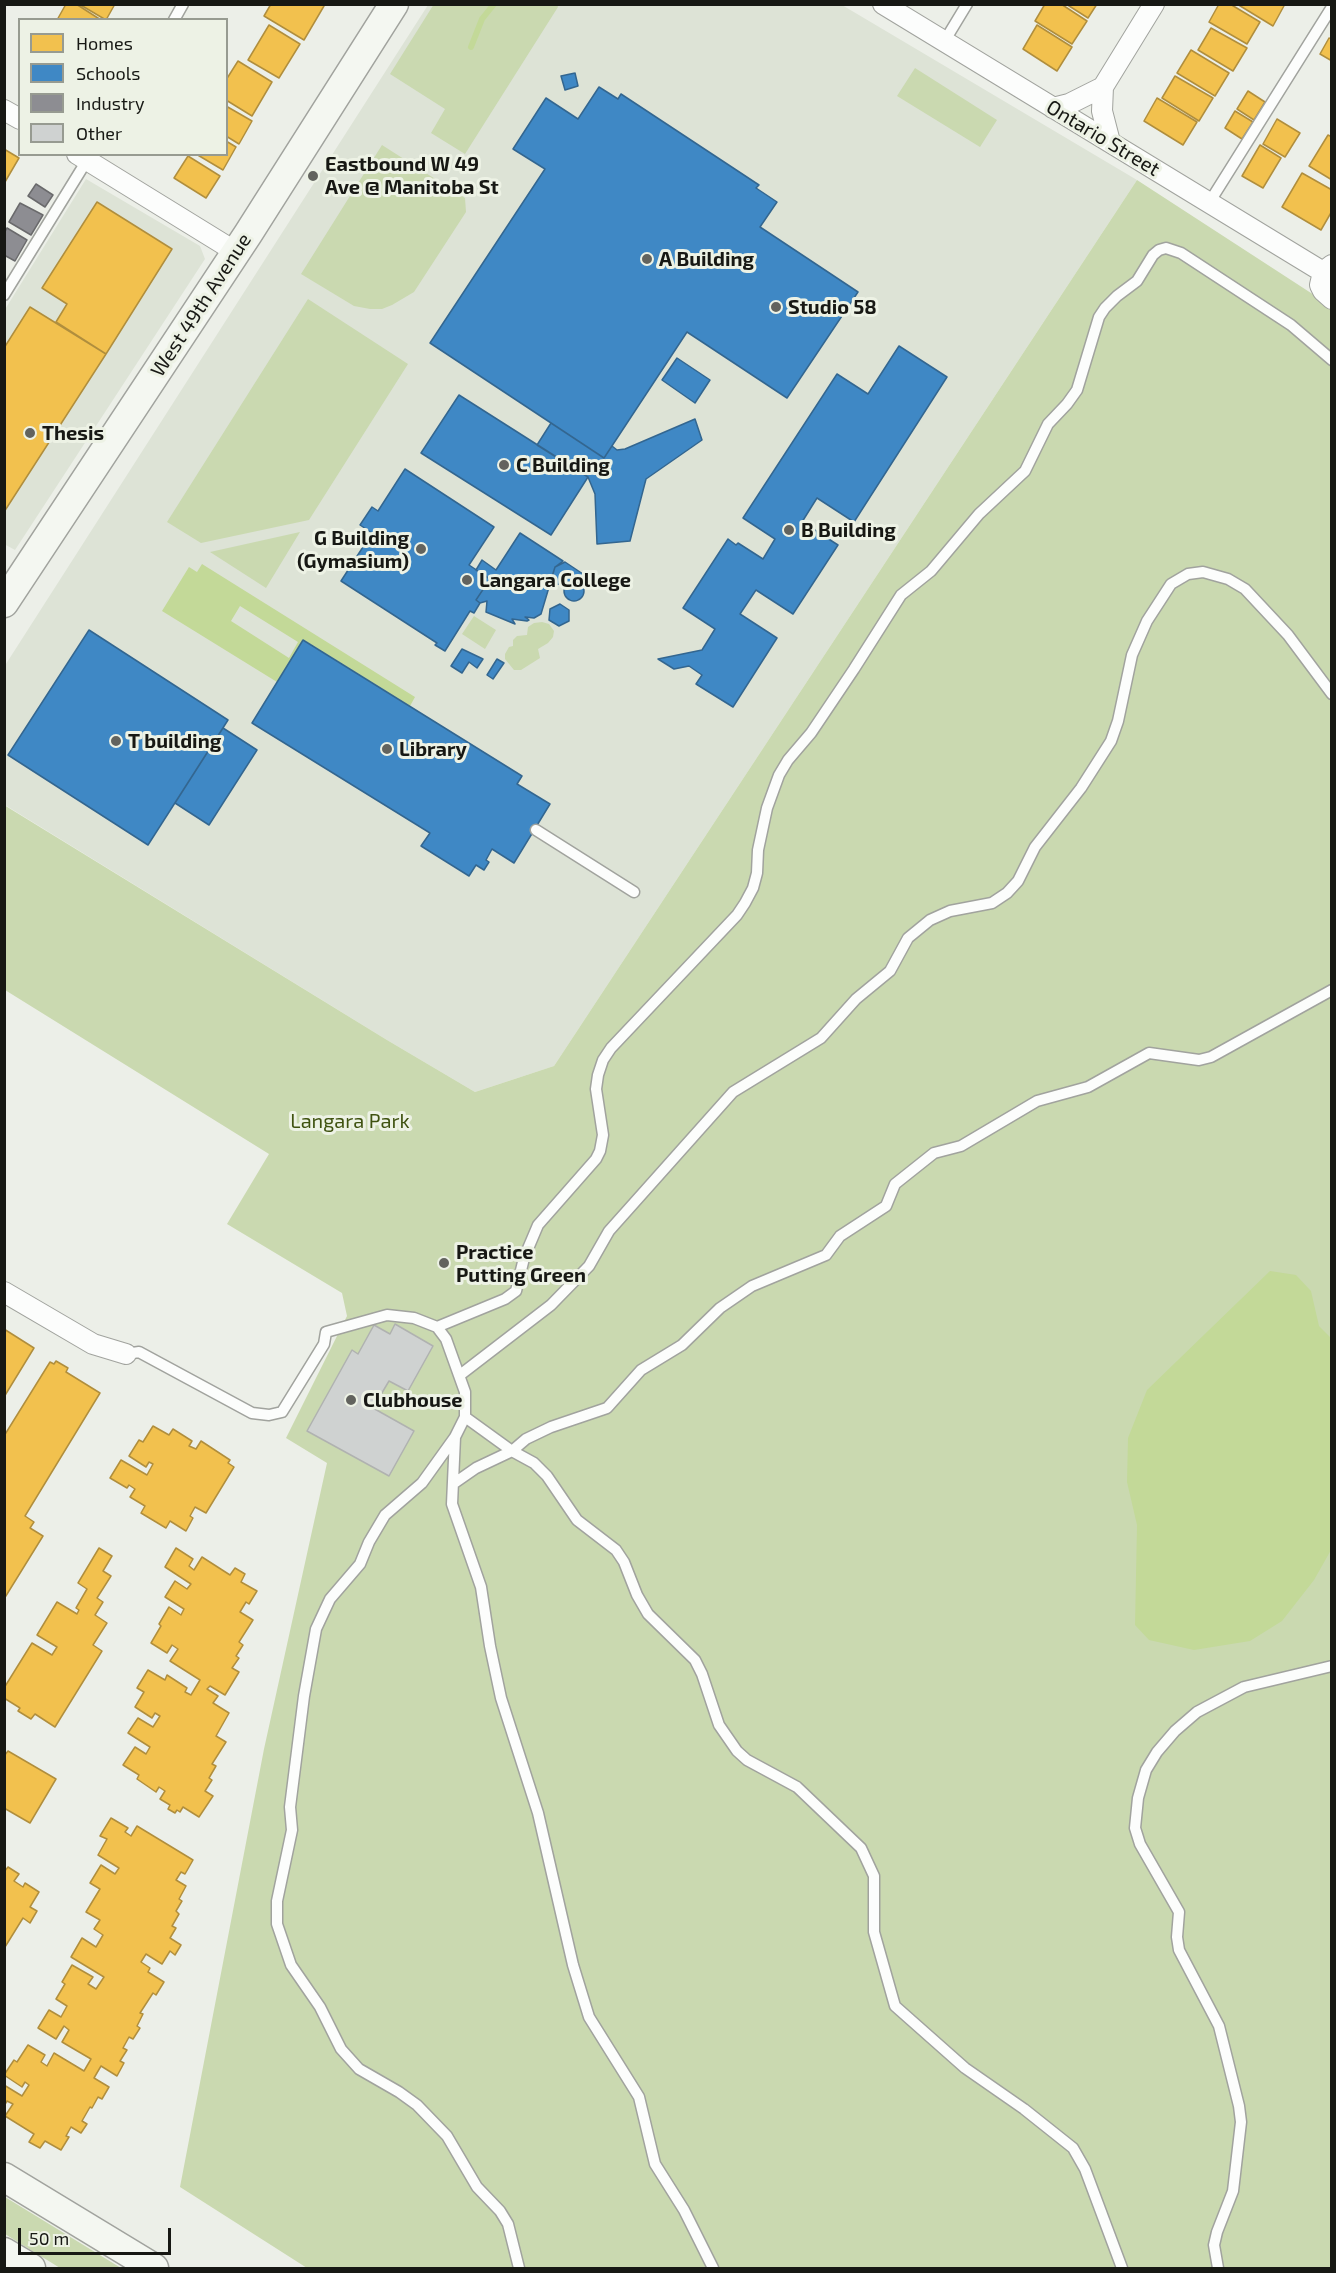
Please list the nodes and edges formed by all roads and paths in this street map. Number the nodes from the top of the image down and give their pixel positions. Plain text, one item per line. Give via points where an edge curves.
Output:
1 (183, 4) edge
2 (393, 4) edge
3 (882, 4) edge
4 (967, 4) edge
5 (1154, 4) edge
6 (1332, 7) edge
7 (175, 18) edge
8 (944, 42) junction
9 (1102, 87) junction
10 (1053, 108) junction
11 (4, 110) edge
12 (18, 118) edge
13 (1110, 142) junction
14 (85, 157) edge
15 (1209, 203) junction
16 (236, 252) junction
17 (1327, 269) edge
18 (4, 295) edge
19 (1332, 299) edge
20 (1332, 360) edge
21 (4, 603) edge
22 (1332, 694) edge
23 (536, 830) dead end
24 (634, 892) dead end
25 (1332, 990) edge
26 (4, 1292) edge
27 (437, 1327) junction
28 (126, 1354) joint
29 (460, 1375) junction
30 (465, 1417) junction
31 (456, 1437) junction
32 (512, 1451) junction
33 (453, 1484) junction
34 (1332, 1666) edge
35 (4, 2177) edge
36 (4, 2252) edge
37 (31, 2268) edge
38 (154, 2268) edge
39 (519, 2268) edge
40 (713, 2268) edge
41 (1122, 2268) edge
42 (1218, 2268) edge

1 - 7 lane
2 - 16 street, West 49th Avenue
3 - 8 street, Ontario Street
4 - 8 lane
5 - 9 street
6 - 15 lane
8 - 10 street, Ontario Street
9 - 10 street
9 - 13 street via 1102,111
10 - 13 street, Ontario Street
11 - 12 street
13 - 15 street, Ontario Street
14 - 16 street
14 - 18 lane
15 - 17 street, Ontario Street
16 - 21 street, West 49th Avenue
17 - 19 street via 1320,285
20 - 27 lane via 1291,325 1181,253 1166,248 1153,255 1137,281 1099,317 1077,390 1048,424 1025,471 979,514 931,571 901,595 811,732 788,760 767,808 757,873 737,915 603,1060 596,1089 603,1135 600,1151 538,1225 516,1291
22 - 29 lane via 1288,635 1245,589 1203,572 1188,574 1171,584 1147,621 1132,655 1111,741 1082,788 1035,847 1008,893 992,903 950,911 930,920 908,938 890,971 856,999 821,1038 733,1092 609,1231 589,1266 551,1305
23 - 24 lane
25 - 32 lane via 1211,1058 1149,1053 1089,1087 1037,1101 961,1146 934,1153 895,1184 886,1206 840,1236 826,1255 752,1286 720,1308 682,1345 641,1370 607,1408 551,1427
26 - 28 street via 93,1344
27 - 28 lane via 414,1318 387,1315 326,1332 324,1344 282,1412 269,1414 252,1413 139,1352
27 - 29 lane
29 - 30 lane
30 - 31 lane
30 - 32 lane
31 - 33 lane
31 - 39 lane via 422,1484 385,1515 360,1564 330,1599 316,1629 290,1807 292,1830 277,1901 278,1924 291,1965 320,2007 341,2049 359,2069 417,2105 447,2136 477,2187 501,2211
32 - 33 lane
32 - 41 lane via 534,1463 577,1520 616,1550 648,1614 695,1660 719,1725 737,1751 796,1787 861,1848 874,1876 874,1932 895,2006 965,2068 1073,2148 1085,2169
33 - 40 lane via 453,1503 481,1587 501,1698 537,1813 566,1942 589,2017 639,2097 655,2164
34 - 42 lane via 1244,1687 1197,1712 1157,1752 1146,1770 1138,1798 1135,1828 1140,1844 1179,1912 1179,1950 1219,2026 1239,2106 1241,2122 1233,2191 1214,2245
35 - 38 street
36 - 37 street

